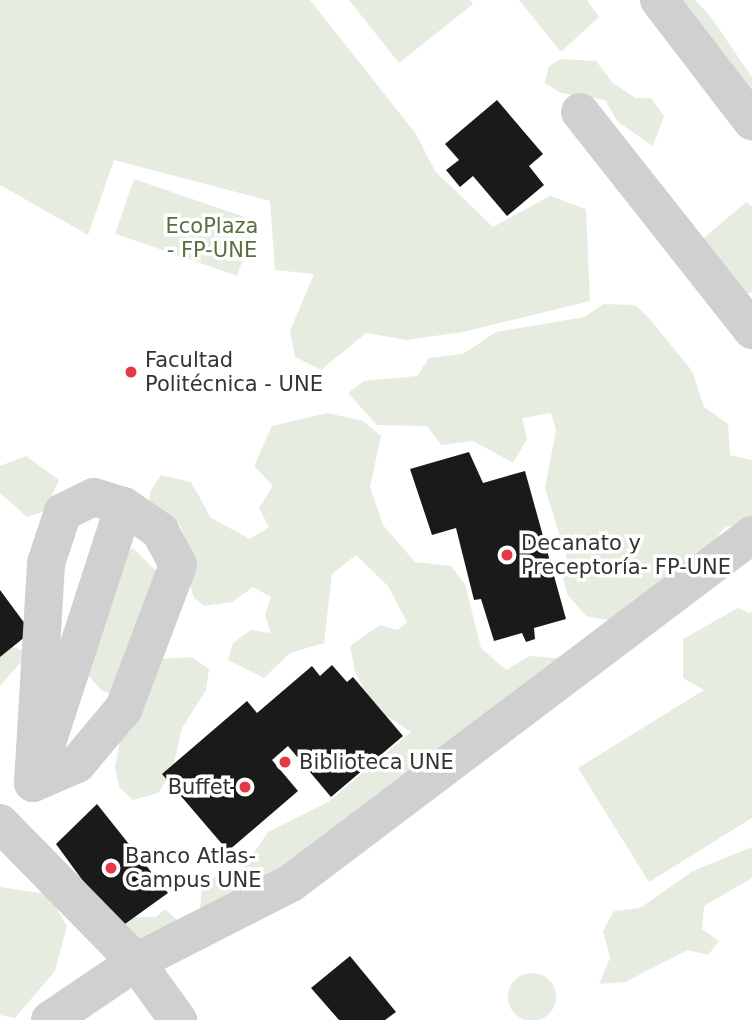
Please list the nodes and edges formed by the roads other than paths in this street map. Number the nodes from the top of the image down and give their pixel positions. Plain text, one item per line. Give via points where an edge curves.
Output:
1 (659, 0) edge
2 (579, 112) dead end
3 (752, 121) edge
4 (752, 330) edge
5 (124, 506) junction
6 (752, 535) edge
7 (33, 783) junction
8 (0, 817) edge
9 (0, 823) edge
10 (136, 962) junction
11 (50, 1020) edge
12 (178, 1020) edge

1 - 3 lane
2 - 4 lane
5 - 7 lane
5 - 7 lane via 94,497 74,502 63,512 47,563
5 - 7 lane via 160,531 178,565 168,604 124,708 97,747 78,764
6 - 10 lane via 291,883
7 - 8 lane
9 - 10 lane
10 - 11 lane
10 - 12 lane

